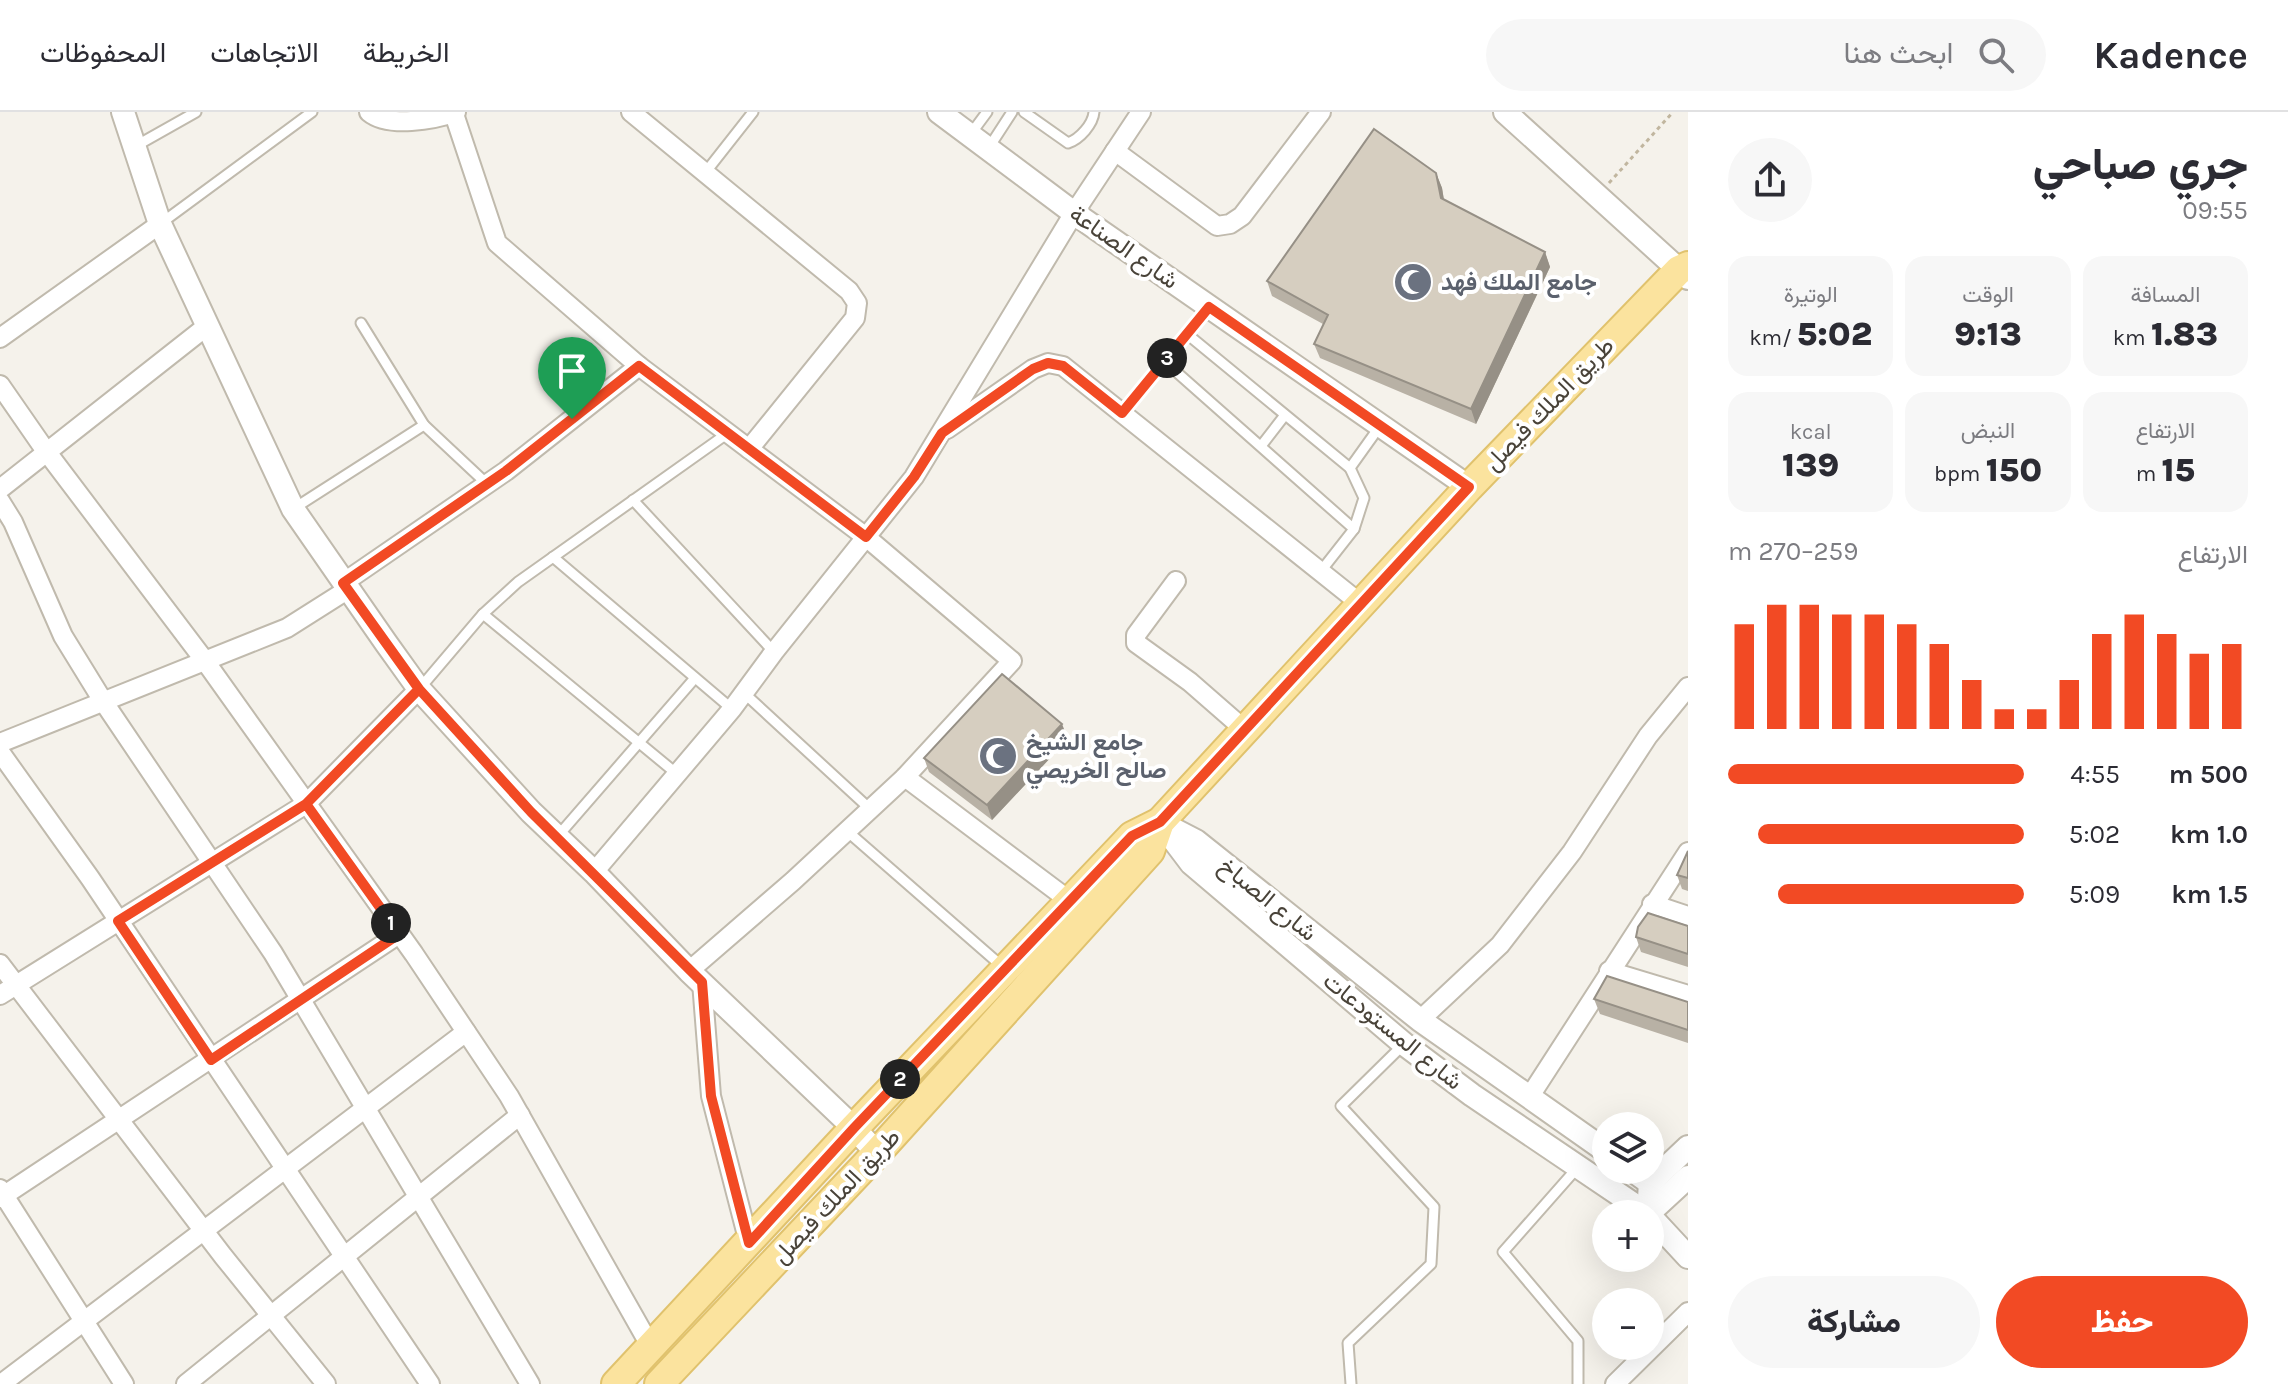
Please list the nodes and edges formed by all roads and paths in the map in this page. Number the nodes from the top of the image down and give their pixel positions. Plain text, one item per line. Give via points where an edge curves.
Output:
1 (123, 112) edge
2 (196, 112) edge
3 (312, 112) edge
4 (369, 112) edge
5 (631, 112) edge
6 (753, 112) edge
7 (939, 112) edge
8 (987, 112) edge
9 (1012, 112) edge
10 (1024, 112) edge
11 (1094, 112) edge
12 (1141, 112) edge
13 (1505, 112) edge
14 (1673, 112) edge
15 (455, 113) edge
16 (1319, 113) edge
17 (970, 135) junction
18 (134, 147) junction
19 (988, 149) junction
20 (1115, 151) junction
21 (705, 173) junction
22 (1597, 196) junction
23 (1074, 213) junction
24 (160, 224) junction
25 (1686, 266) edge
26 (1209, 307) junction
27 (361, 323) dead end
28 (207, 326) junction
29 (1187, 334) junction
30 (0, 338) edge
31 (1164, 361) junction
32 (639, 366) junction
33 (0, 385) edge
34 (1122, 413) junction
35 (1285, 415) junction
36 (424, 425) junction
37 (1380, 426) junction
38 (728, 433) junction
39 (942, 433) junction
40 (1261, 446) junction
41 (749, 449) junction
42 (47, 453) junction
43 (1350, 468) junction
44 (487, 484) junction
45 (1469, 487) junction
46 (0, 489) edge
47 (633, 500) junction
48 (0, 501) edge
49 (293, 509) junction
50 (1354, 529) junction
51 (866, 537) junction
52 (553, 557) junction
53 (1321, 571) junction
54 (1176, 581) dead end
55 (345, 586) junction
56 (1361, 604) junction
57 (483, 614) junction
58 (774, 652) junction
59 (205, 661) junction
60 (695, 678) junction
61 (1688, 687) edge
62 (419, 689) junction
63 (744, 693) junction
64 (103, 701) junction
65 (732, 709) junction
66 (1245, 730) junction
67 (638, 742) junction
68 (0, 743) edge
69 (0, 752) edge
70 (677, 774) junction
71 (905, 777) junction
72 (306, 804) junction
73 (870, 809) junction
74 (1160, 822) junction
75 (847, 831) junction
76 (557, 837) junction
77 (1688, 852) edge
78 (212, 861) junction
79 (594, 872) junction
80 (1070, 901) junction
81 (1652, 904) junction
82 (1688, 916) edge
83 (118, 921) junction
84 (399, 934) junction
85 (0, 964) edge
86 (1005, 969) junction
87 (1609, 971) junction
88 (695, 977) junction
89 (8, 990) edge
90 (1688, 995) edge
91 (301, 1000) junction
92 (1420, 1020) junction
93 (466, 1032) junction
94 (1404, 1044) junction
95 (211, 1060) junction
96 (1530, 1096) junction
97 (366, 1109) junction
98 (520, 1115) junction
99 (119, 1121) junction
100 (854, 1128) junction
101 (1592, 1141) edge
102 (1688, 1147) edge
103 (877, 1153) junction
104 (1664, 1162) edge
105 (1578, 1167) junction
106 (285, 1170) junction
107 (1688, 1177) edge
108 (1, 1194) edge
109 (418, 1198) junction
110 (1627, 1200) edge
111 (1664, 1200) edge
112 (1664, 1231) edge
113 (204, 1232) junction
114 (749, 1243) junction
115 (345, 1257) junction
116 (1688, 1257) edge
117 (1688, 1312) edge
118 (272, 1317) junction
119 (86, 1321) junction
120 (651, 1347) junction
121 (1, 1384) edge
122 (124, 1384) edge
123 (186, 1384) edge
124 (326, 1384) edge
125 (430, 1384) edge
126 (530, 1384) edge
127 (616, 1384) edge
128 (659, 1384) edge
129 (1351, 1384) edge
130 (1578, 1384) edge
131 (1615, 1384) edge

1 - 18 street
2 - 18 lane
3 - 24 lane
4 - 15 street via 396,122
5 - 21 street
6 - 21 lane
7 - 17 street, شارع الصناعة
8 - 17 lane
9 - 19 lane
10 - 11 lane via 1068,143 1077,140
12 - 20 street
13 - 22 street
14 - 22 path
15 - 32 street via 497,243
16 - 20 street via 1242,216 1230,224 1217,226
17 - 19 street, شارع الصناعة
18 - 24 street
19 - 23 street, شارع الصناعة
20 - 23 street
21 - 41 street via 857,303 855,318
22 - 25 street
23 - 26 street, شارع الصناعة
23 - 39 street
24 - 28 street
24 - 30 street
25 - 45 main road, طريق الملك فيصل
26 - 29 lane
26 - 37 street, شارع الصناعة
27 - 36 lane
28 - 42 street
28 - 49 street
29 - 31 lane
29 - 35 lane
31 - 34 lane
31 - 40 lane
32 - 38 street
32 - 44 street
33 - 42 street
34 - 39 street via 1063,366 1048,363
34 - 53 street
35 - 40 lane
35 - 43 lane
36 - 44 lane
36 - 49 lane
37 - 43 lane
37 - 45 street, شارع الصناعة
38 - 41 street
38 - 47 lane
39 - 51 street
40 - 50 lane
41 - 51 street
42 - 46 street
42 - 59 street
43 - 50 lane via 1364,498
44 - 55 street
45 - 56 main road, طريق الملك فيصل
47 - 52 lane
47 - 58 lane
48 - 64 street via 63,636
49 - 55 street
50 - 53 lane
51 - 58 street
51 - 71 street via 1012,661
52 - 57 lane
52 - 60 lane
53 - 56 street
54 - 66 street via 1136,635 1136,643
55 - 59 street via 287,628
55 - 62 street
56 - 66 main road, طريق الملك فيصل
57 - 62 lane
57 - 67 lane
58 - 63 street
59 - 64 street
59 - 72 street
60 - 65 lane
60 - 67 lane
61 - 92 street via 1500,945
62 - 72 street
62 - 76 street
63 - 65 street
63 - 73 lane
64 - 68 street
64 - 78 street
65 - 70 street
66 - 74 main road, طريق الملك فيصل
67 - 70 lane
67 - 76 lane
69 - 83 street
70 - 79 street
71 - 73 street
71 - 80 street
72 - 78 street
72 - 84 street
73 - 75 street
74 - 80 main road, طريق الملك فيصل via 1132,836
74 - 92 street, شارع الصباخ via 1196,841
74 - 94 street, شارع المستودعات via 1191,863
74 - 103 main road, طريق الملك فيصل via 1150,851
75 - 86 lane
75 - 88 street
76 - 79 street
77 - 81 street
78 - 83 street
78 - 91 street
79 - 88 street
80 - 86 main road, طريق الملك فيصل
81 - 82 street
81 - 87 street
83 - 89 street
83 - 95 street
84 - 91 street
84 - 93 street
85 - 89 street
86 - 100 main road, طريق الملك فيصل
87 - 90 street
87 - 96 street
88 - 100 street
88 - 114 street via 711,1096
89 - 99 street
91 - 95 street
91 - 97 street
92 - 96 street, شارع الصباخ
93 - 97 street
93 - 98 street
94 - 105 street, شارع المستودعات
94 - 129 lane via 1341,1106 1434,1207 1431,1264 1348,1343
95 - 99 street
95 - 106 street
96 - 101 street, شارع الصباخ
97 - 106 street
97 - 109 street
98 - 109 street
98 - 120 street
99 - 108 street
99 - 113 street
100 - 103 street
100 - 114 main road, طريق الملك فيصل
102 - 104 street
103 - 128 main road, طريق الملك فيصل
105 - 110 street, شارع المستودعات
105 - 130 lane via 1503,1252 1578,1341
106 - 113 street
106 - 115 street
107 - 111 street
108 - 119 street
109 - 115 street
109 - 126 street
112 - 116 street, شارع المستودعات
113 - 118 street
113 - 119 street
114 - 120 main road, طريق الملك فيصل
115 - 118 street
115 - 125 street
117 - 131 street
118 - 123 street
118 - 124 street
119 - 121 street
119 - 122 street
120 - 127 main road, طريق الملك فيصل

